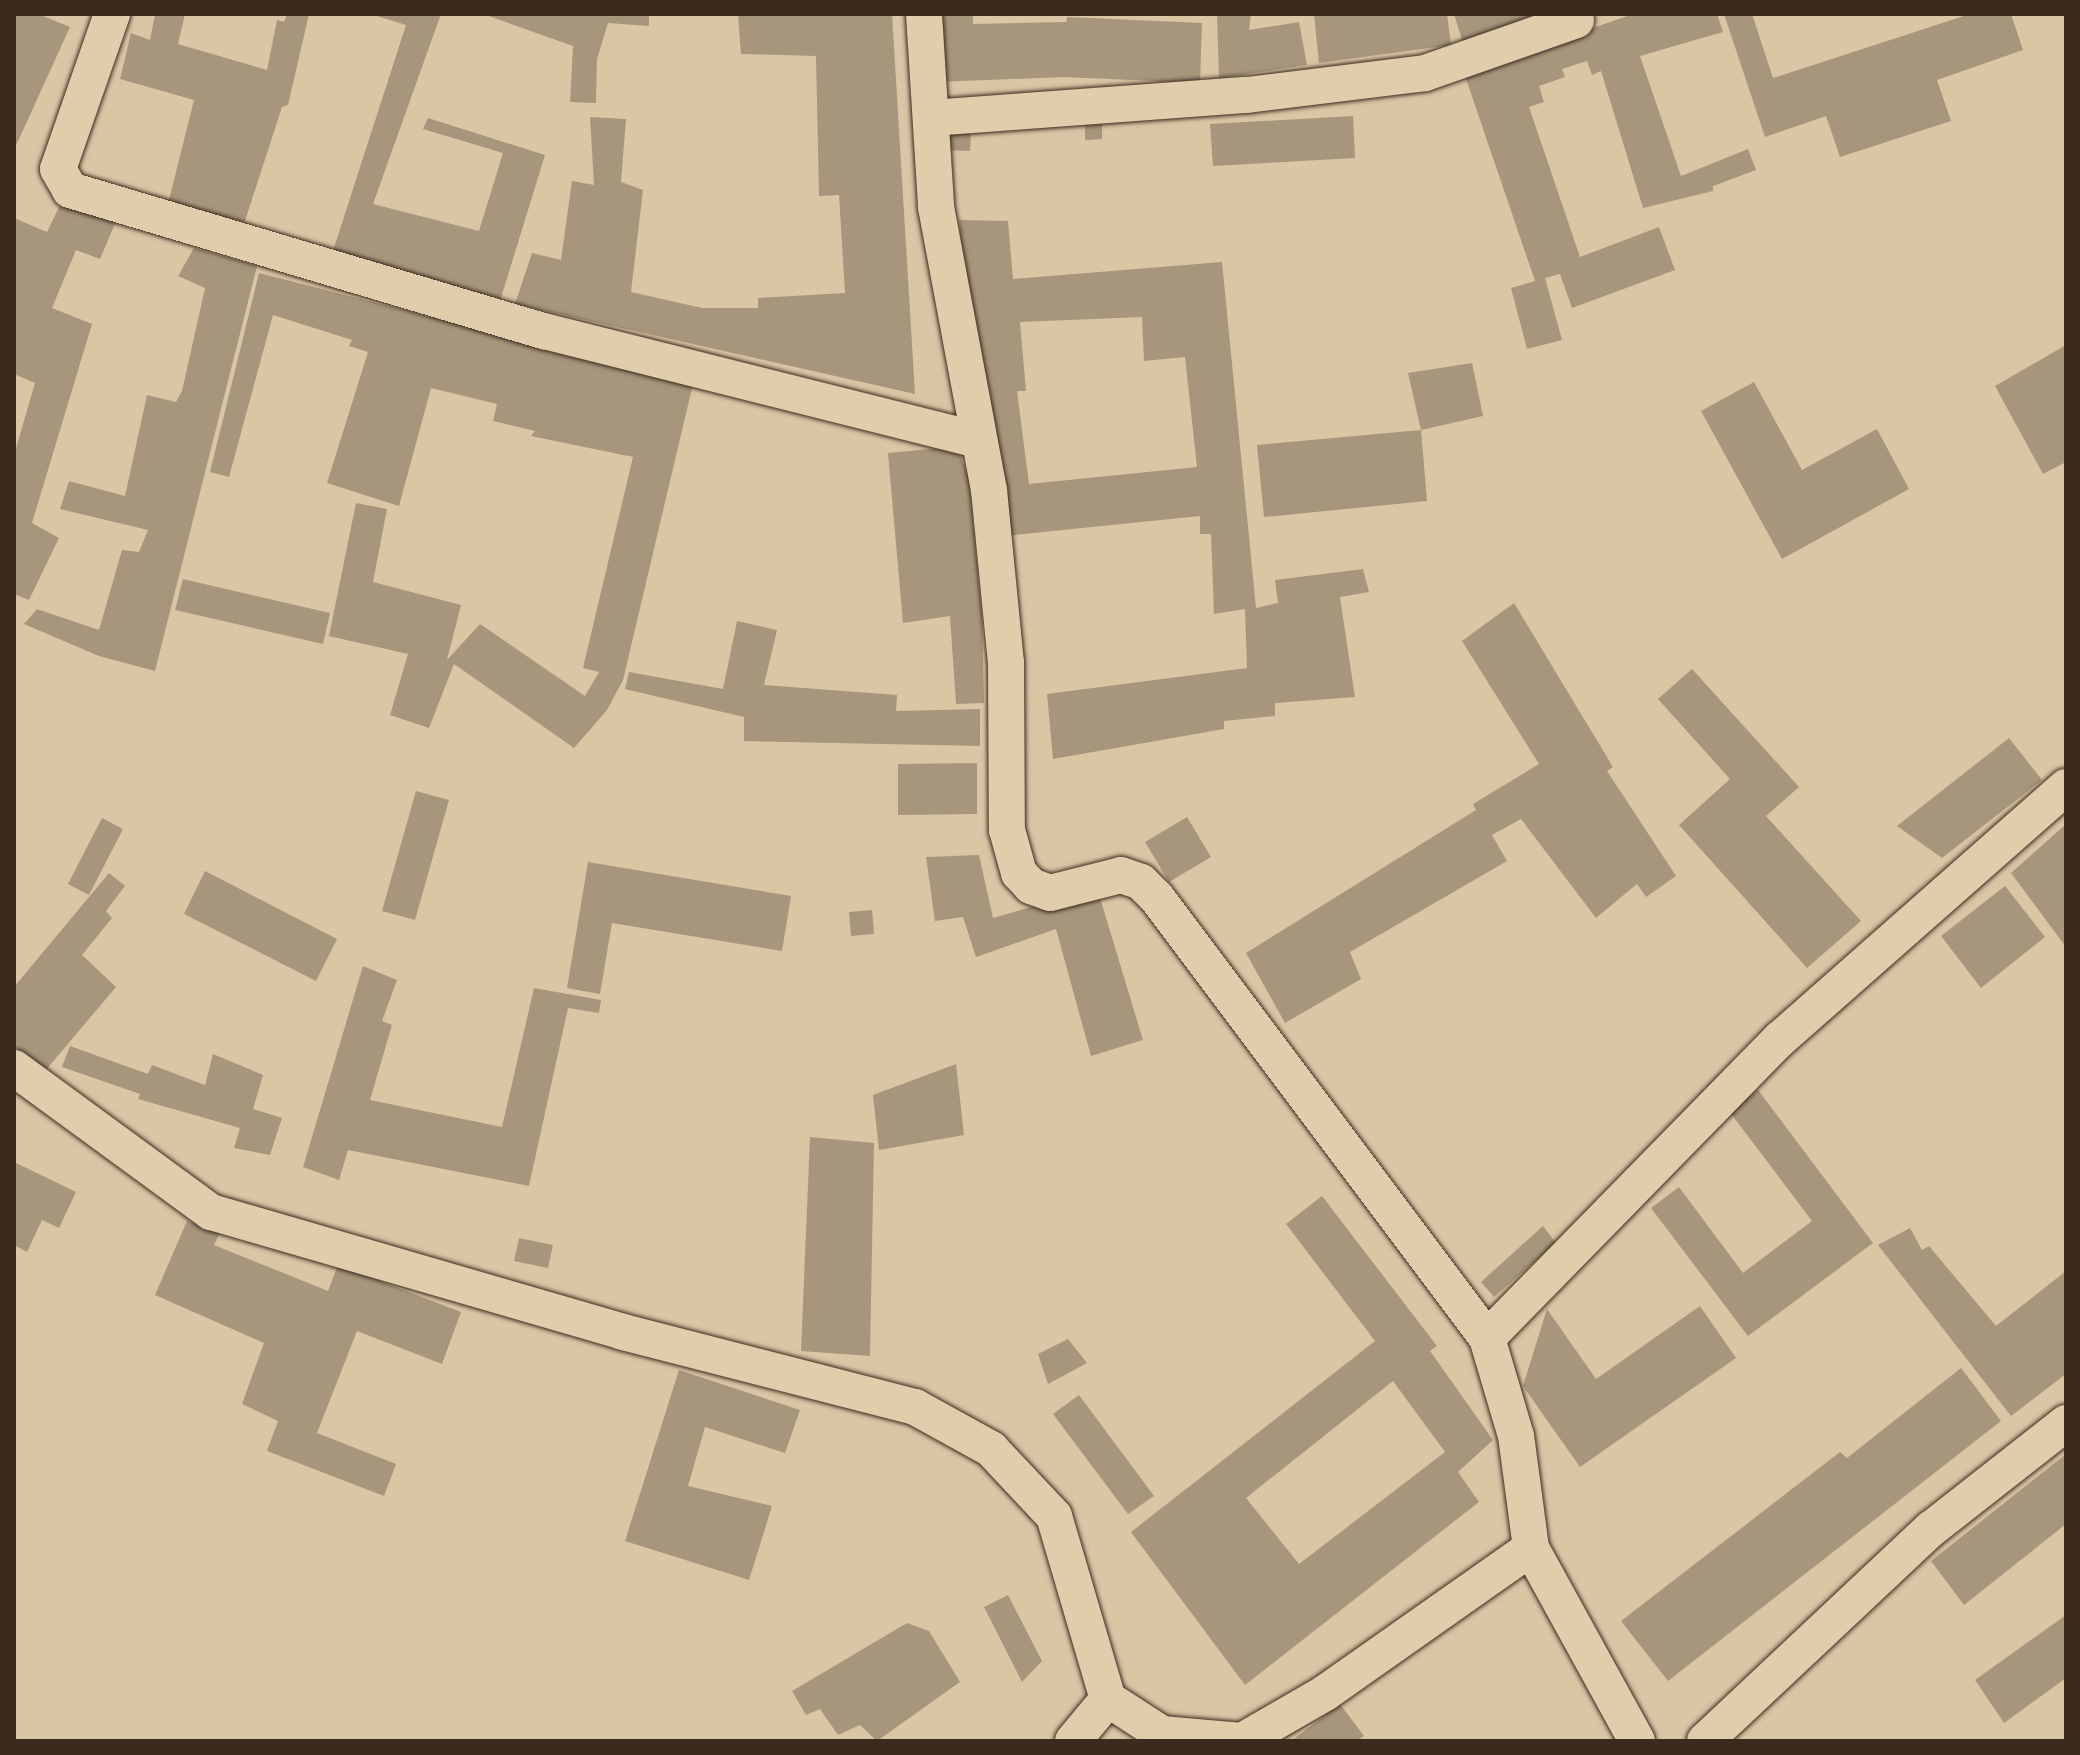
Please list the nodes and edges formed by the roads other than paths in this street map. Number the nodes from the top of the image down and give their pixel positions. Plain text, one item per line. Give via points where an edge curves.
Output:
1 (112, 14) edge
2 (924, 14) edge
3 (1576, 20) dead end
4 (931, 118) junction
5 (979, 440) junction
6 (2066, 787) edge
7 (14, 1068) edge
8 (1487, 1338) junction
9 (2066, 1423) edge
10 (1531, 1548) junction
11 (1108, 1699) junction
12 (1073, 1741) edge
13 (1637, 1741) edge
14 (1705, 1741) edge

1 - 5 street via 58,169 70,190 544,331
2 - 4 street
3 - 4 street via 1425,73 1247,95
4 - 5 street via 936,207
5 - 8 street via 1006,662 1007,830 1019,873 1031,886 1050,893 1121,875 1141,882
6 - 8 street via 1780,1039
7 - 11 street via 211,1212 592,1324 915,1407 991,1449 1054,1516
8 - 10 street via 1516,1436
9 - 14 street via 1931,1529
10 - 11 street via 1325,1693 1242,1741 1162,1734
10 - 13 street
11 - 12 street

